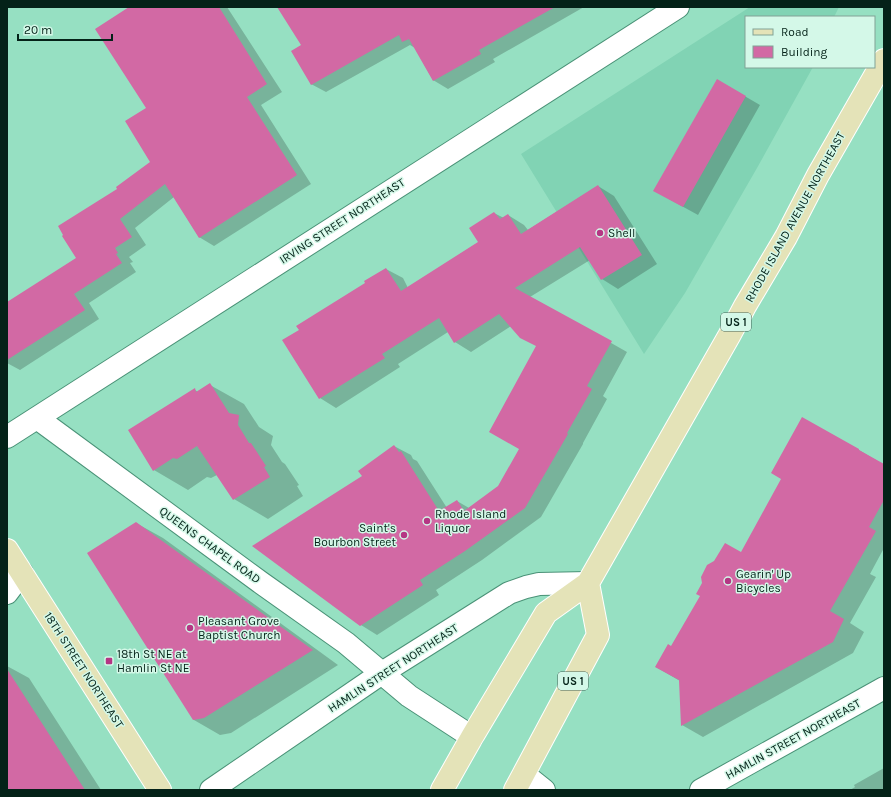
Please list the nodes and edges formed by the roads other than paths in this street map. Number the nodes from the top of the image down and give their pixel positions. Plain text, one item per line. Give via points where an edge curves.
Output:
1 (678, 7) edge
2 (884, 60) edge
3 (37, 418) junction
4 (7, 437) edge
5 (7, 550) edge
6 (22, 573) junction
7 (588, 583) junction
8 (7, 593) edge
9 (382, 673) junction
10 (884, 688) edge
11 (472, 737) junction
12 (520, 782) edge
13 (160, 790) edge
14 (211, 790) edge
15 (442, 790) edge
16 (544, 790) edge
17 (701, 790) edge

1 - 3 street, IRVING STREET NORTHEAST via 392,188
2 - 7 main road, RHODE ISLAND AVENUE NORTHEAST / US 1
3 - 4 street, IRVING STREET NORTHEAST
3 - 9 street, QUEENS CHAPEL ROAD via 346,643
5 - 6 main road, 18TH STREET NORTHEAST
6 - 8 street
6 - 13 main road, 18TH STREET NORTHEAST
7 - 9 street, HAMLIN STREET NORTHEAST via 539,584 509,593
7 - 11 main road, RHODE ISLAND AVENUE NORTHEAST / US 1 via 546,613
7 - 12 main road, US 1 via 598,635
9 - 11 street, QUEENS CHAPEL ROAD via 409,696
9 - 14 street, HAMLIN STREET NORTHEAST
10 - 17 street, HAMLIN STREET NORTHEAST
11 - 15 main road, RHODE ISLAND AVENUE NORTHEAST / US 1
12 - 16 street

